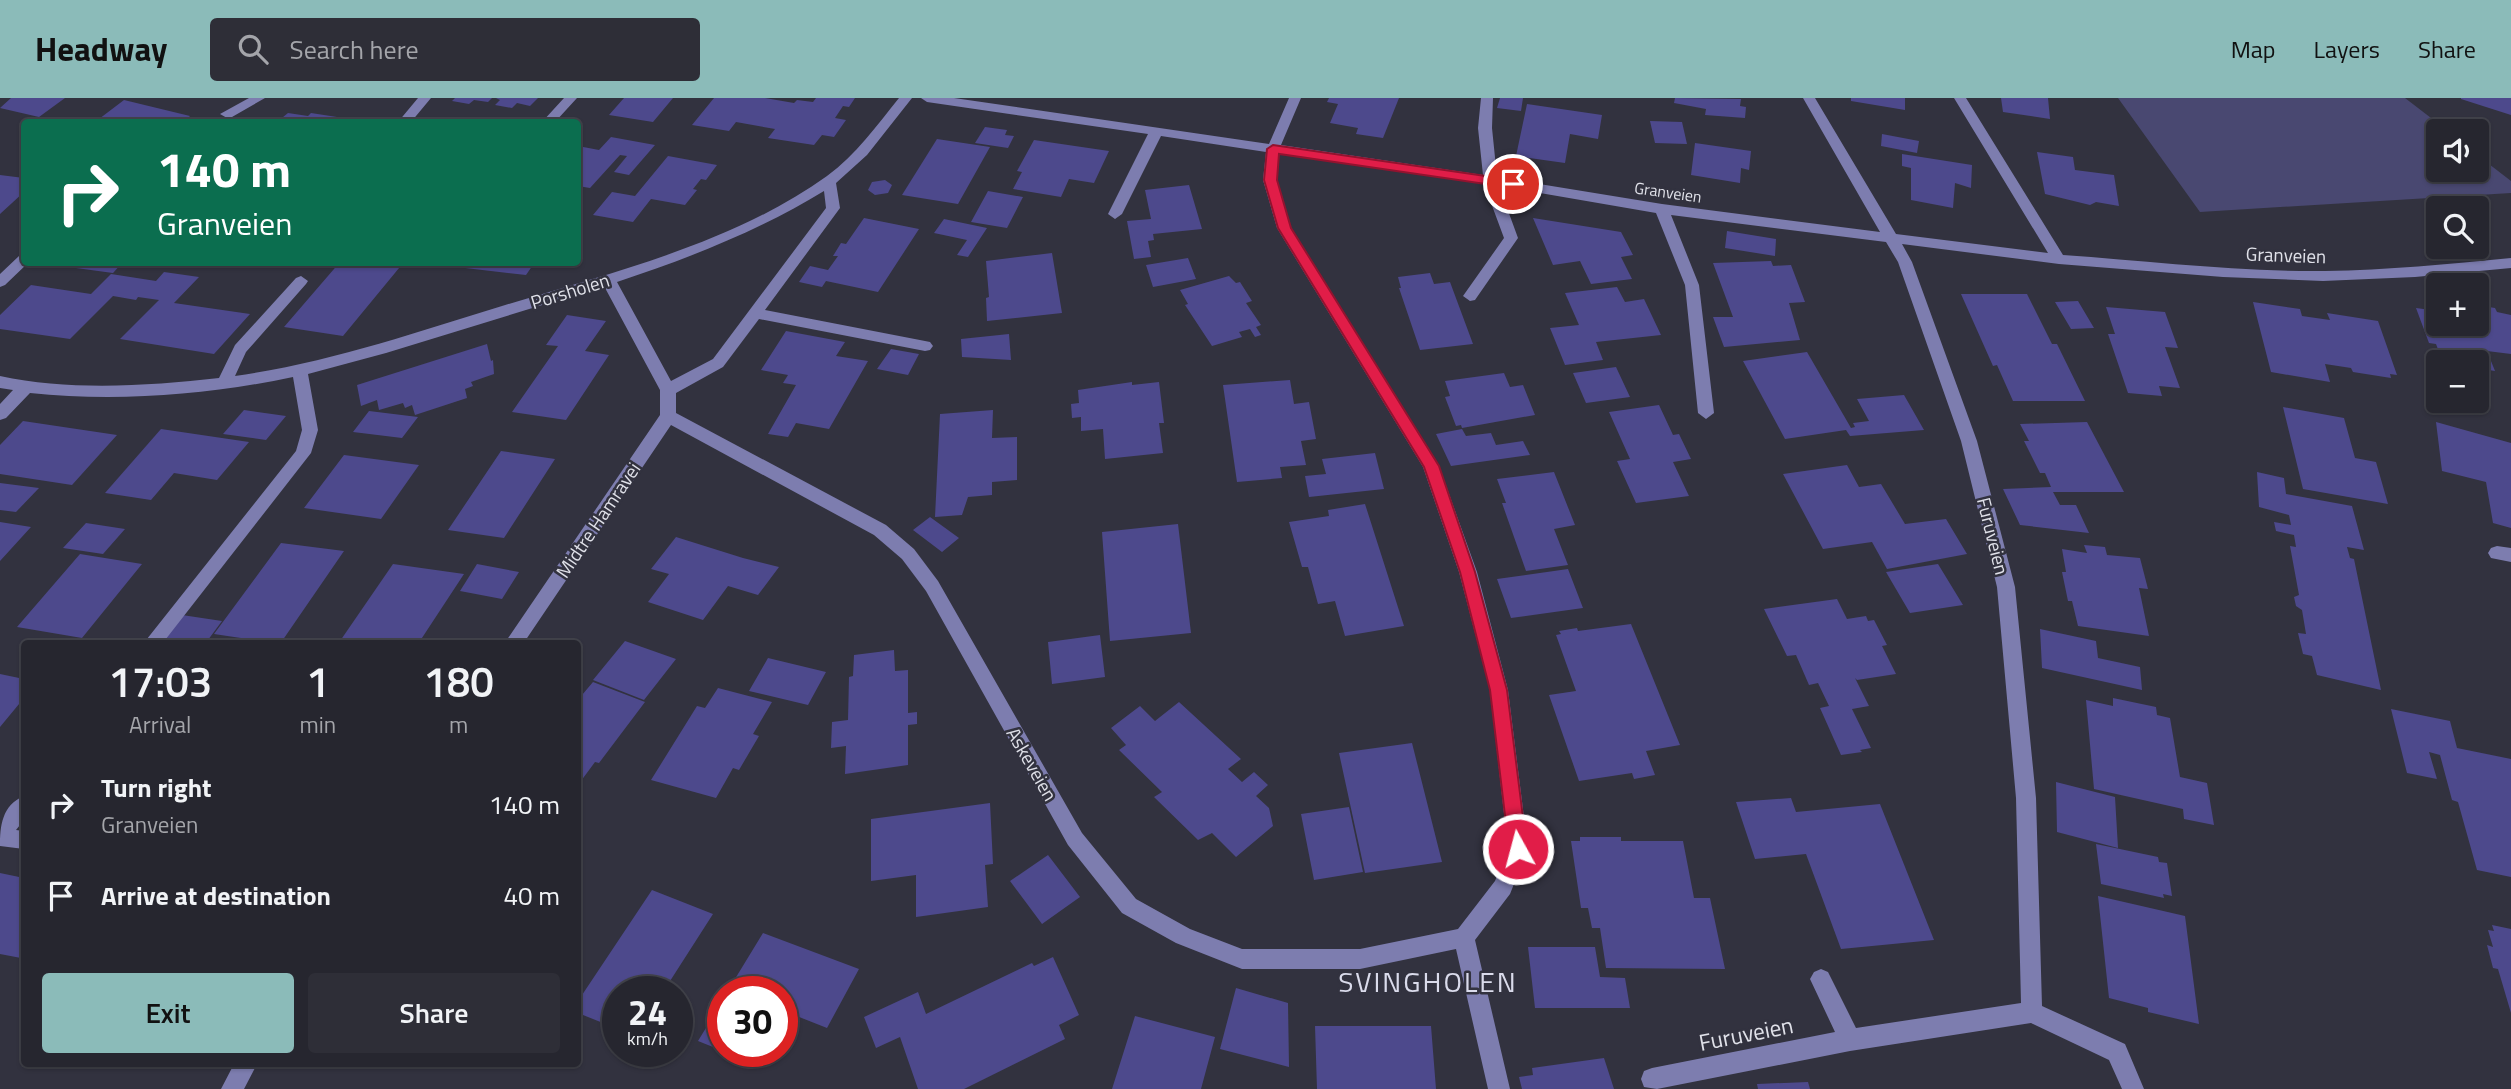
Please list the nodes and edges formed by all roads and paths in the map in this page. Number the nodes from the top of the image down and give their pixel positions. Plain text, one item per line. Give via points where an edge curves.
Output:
1 (259, 98) edge
2 (425, 98) edge
3 (571, 98) edge
4 (906, 98) edge
5 (927, 98) edge
6 (1295, 98) edge
7 (1487, 98) edge
8 (1809, 98) edge
9 (1960, 98) edge
10 (227, 114) dead end
11 (407, 119) edge
12 (551, 119) edge
13 (1156, 132) junction
14 (1273, 149) junction
15 (1490, 180) junction
16 (829, 181) junction
17 (1662, 209) junction
18 (1115, 214) dead end
19 (1890, 239) junction
20 (2059, 259) junction
21 (21, 262) edge
22 (2511, 263) edge
23 (608, 279) junction
24 (301, 281) dead end
25 (0, 282) edge
26 (1470, 296) dead end
27 (755, 313) junction
28 (925, 346) dead end
29 (300, 370) junction
30 (0, 382) edge
31 (224, 383) junction
32 (25, 388) junction
33 (668, 390) junction
34 (1706, 413) dead end
35 (0, 414) edge
36 (668, 416) junction
37 (155, 640) edge
38 (516, 640) edge
39 (21, 809) edge
40 (0, 837) edge
41 (21, 840) edge
42 (1464, 938) junction
43 (1821, 979) dead end
44 (2032, 1012) junction
45 (1850, 1040) junction
46 (244, 1067) edge
47 (1652, 1079) dead end
48 (232, 1089) edge
49 (1499, 1089) edge
50 (2133, 1089) edge

1 - 10 street
2 - 11 street
3 - 12 street
4 - 16 street, Porsholen via 844,170
5 - 13 street, Granveien
6 - 14 street
7 - 15 street
8 - 19 street, Furuveien
9 - 20 street
13 - 14 street, Granveien
13 - 18 street
14 - 15 street, Granveien
14 - 42 street via 1270,180 1284,228 1432,466 1468,572 1499,690 1518,849 1503,887
15 - 17 street, Granveien
15 - 26 street via 1511,238
16 - 23 street, Porsholen via 780,211 720,238
16 - 27 street via 833,208
17 - 19 street, Granveien
17 - 34 street via 1692,285
19 - 20 street, Granveien
19 - 44 street, Furuveien via 1905,262 1969,442 2007,587 2026,798
20 - 22 street, Granveien via 2323,276
21 - 25 street
23 - 29 street, Porsholen
23 - 33 street
24 - 31 street via 240,349
27 - 28 street
27 - 33 street via 718,363
29 - 31 street, Porsholen
29 - 37 street via 310,430 303,453
30 - 32 street, Porsholen
31 - 32 street, Porsholen via 138,390
32 - 35 street
33 - 36 street
36 - 38 street, Midtre Hamravei
36 - 42 street, Askeveien via 880,530 908,554 932,586 1075,839 1129,906 1183,936 1242,959 1360,960
39 - 40 street
40 - 41 street
42 - 49 street
43 - 45 street
44 - 45 street, Furuveien
44 - 50 street via 2117,1052
45 - 47 street, Furuveien
46 - 48 street

